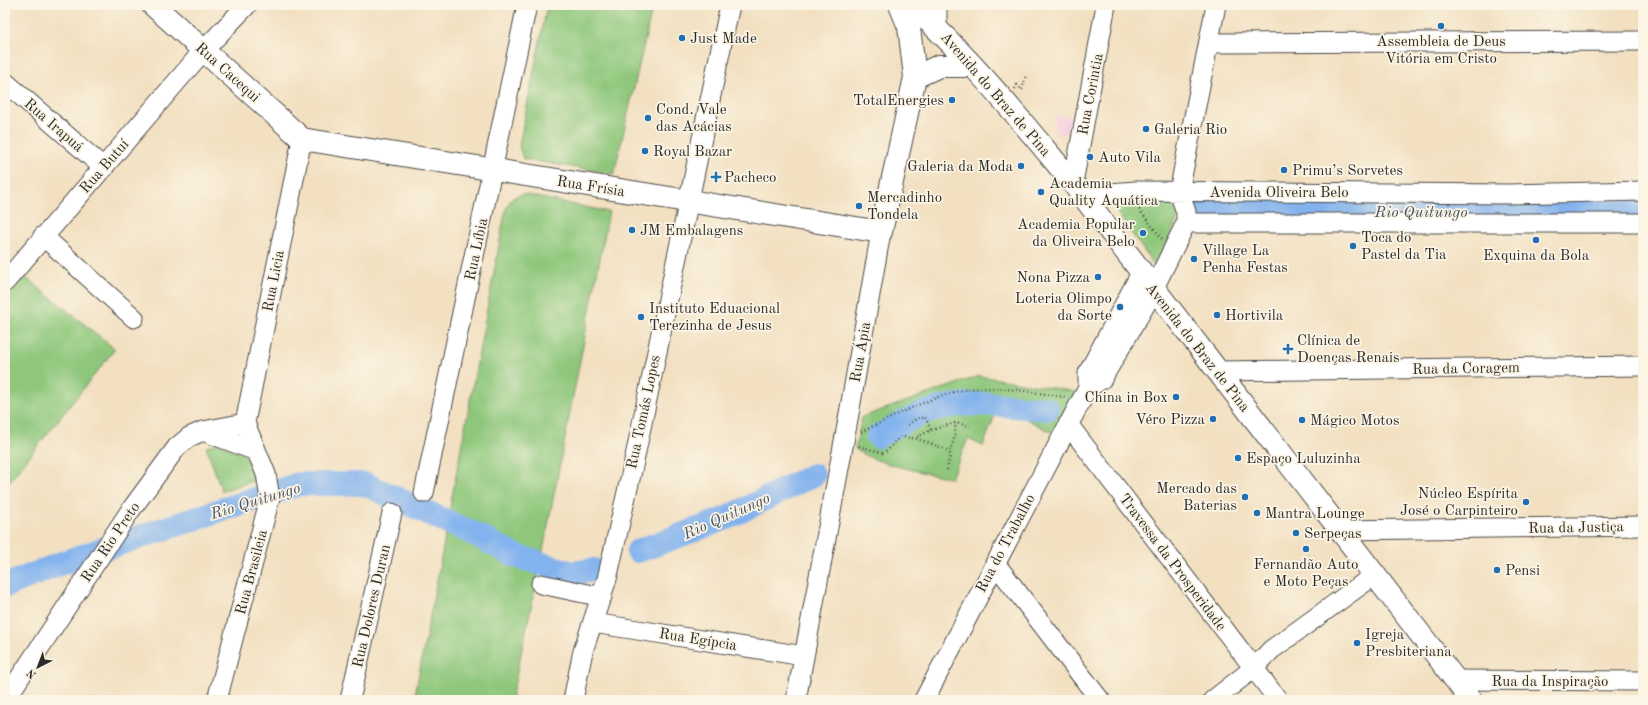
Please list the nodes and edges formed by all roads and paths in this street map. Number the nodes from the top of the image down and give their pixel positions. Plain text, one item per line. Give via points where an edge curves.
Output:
1 (154, 5) edge
2 (247, 5) edge
3 (527, 5) edge
4 (730, 5) edge
5 (900, 5) edge
6 (911, 5) edge
7 (937, 5) edge
8 (1106, 5) edge
9 (1216, 5) edge
10 (937, 28) junction
11 (1643, 41) edge
12 (1209, 43) junction
13 (203, 50) junction
14 (972, 66) junction
15 (1026, 74) dead end
16 (916, 77) junction
17 (5, 82) edge
18 (1017, 85) dead end
19 (302, 139) junction
20 (104, 168) junction
21 (493, 170) junction
22 (1078, 189) junction
23 (1179, 192) junction
24 (1643, 192) edge
25 (689, 202) junction
26 (1144, 207) dead end
27 (1186, 223) junction
28 (1643, 223) edge
29 (881, 232) junction
30 (43, 236) junction
31 (1165, 242) dead end
32 (1148, 281) junction
33 (5, 282) edge
34 (134, 318) dead end
35 (1643, 366) edge
36 (1217, 372) junction
37 (1085, 394) junction
38 (245, 423) junction
39 (955, 423) junction
40 (1068, 424) junction
41 (908, 425) dead end
42 (970, 426) dead end
43 (931, 430) junction
44 (203, 431) junction
45 (915, 438) junction
46 (844, 440) junction
47 (256, 451) junction
48 (949, 451) junction
49 (947, 470) dead end
50 (424, 493) dead end
51 (392, 513) dead end
52 (1643, 526) edge
53 (1342, 530) junction
54 (995, 563) junction
55 (1376, 574) junction
56 (541, 584) dead end
57 (602, 597) junction
58 (593, 623) junction
59 (804, 656) junction
60 (1254, 668) junction
61 (1457, 680) junction
62 (1643, 681) edge
63 (5, 700) edge
64 (217, 700) edge
65 (350, 700) edge
66 (573, 700) edge
67 (796, 700) edge
68 (924, 700) edge
69 (1100, 700) edge
70 (1212, 700) edge
71 (1278, 700) edge
72 (1471, 700) edge

1 - 13 main road, Rua Cacequi
2 - 13 street, Rua Butuí
3 - 21 street, Rua Líbia
4 - 25 street, Rua Tomás Lopes
5 - 16 main road, Rua Ápia via 908,26
6 - 10 main road, Avenida do Braz de Pina
7 - 10 street
8 - 22 street, Rua Corintia
9 - 12 street
10 - 14 main road, Avenida do Braz de Pina
11 - 12 street
12 - 23 street
13 - 19 main road, Rua Cacequi
13 - 20 street, Rua Butuí
14 - 16 main road via 939,66
14 - 22 main road, Avenida do Braz de Pina
15 - 18 path via 1022,90
16 - 29 main road, Rua Ápia
17 - 20 street, Rua Irapuá
19 - 21 main road, Rua Frísia
19 - 38 street, Rua Licia
20 - 30 street, Rua Butuí
21 - 25 main road, Rua Frísia
21 - 50 street, Rua Líbia
22 - 23 street, Avenida Oliveira Belo
22 - 32 main road, Avenida do Braz de Pina
23 - 24 street, Avenida Oliveira Belo
23 - 27 street via 1186,212
25 - 29 main road, Rua Frísia
25 - 57 street, Rua Tomás Lopes via 633,466
26 - 31 path via 1138,208
27 - 28 street, Avenida Oliveira Belo
27 - 32 street, Rua do Trabalho
29 - 46 street, Rua Ápia
30 - 33 street, Rua Butuí
30 - 34 street
32 - 36 main road, Avenida do Braz de Pina
32 - 37 street, Rua do Trabalho via 1088,373
35 - 36 street, Rua da Coragem
36 - 53 main road, Avenida do Braz de Pina
37 - 40 street, Rua do Trabalho
37 - 46 path via 1016,389 954,392
38 - 44 street, Rua Rio Preto
38 - 47 street, Rua Brasileia
39 - 42 path
39 - 43 path
39 - 48 path via 956,429
40 - 54 street, Rua do Trabalho
40 - 60 street, Travessa da Prosperidade
41 - 43 path via 925,416
43 - 45 path
44 - 47 street
44 - 63 street, Rua Rio Preto via 189,437 177,447 130,511
45 - 46 path via 902,437 890,450 882,453
45 - 48 path
46 - 59 street, Rua Ápia
47 - 64 street, Rua Brasileia via 266,474 270,498
48 - 49 path
51 - 65 street, Rua Dolores Duran
52 - 53 street, Rua da Justiça
53 - 55 main road, Avenida do Braz de Pina
54 - 68 street, Rua do Trabalho
54 - 69 street
55 - 60 street via 1271,650
55 - 61 main road, Avenida do Braz de Pina
56 - 57 street
57 - 58 street, Rua Tomás Lopes
58 - 59 street, Rua Egípcia
58 - 66 street, Rua Tomás Lopes via 583,651
59 - 67 street, Rua Ápia
60 - 70 street
60 - 71 street, Travessa da Prosperidade
61 - 62 street, Rua da Inspiração
61 - 72 main road, Avenida do Braz de Pina

